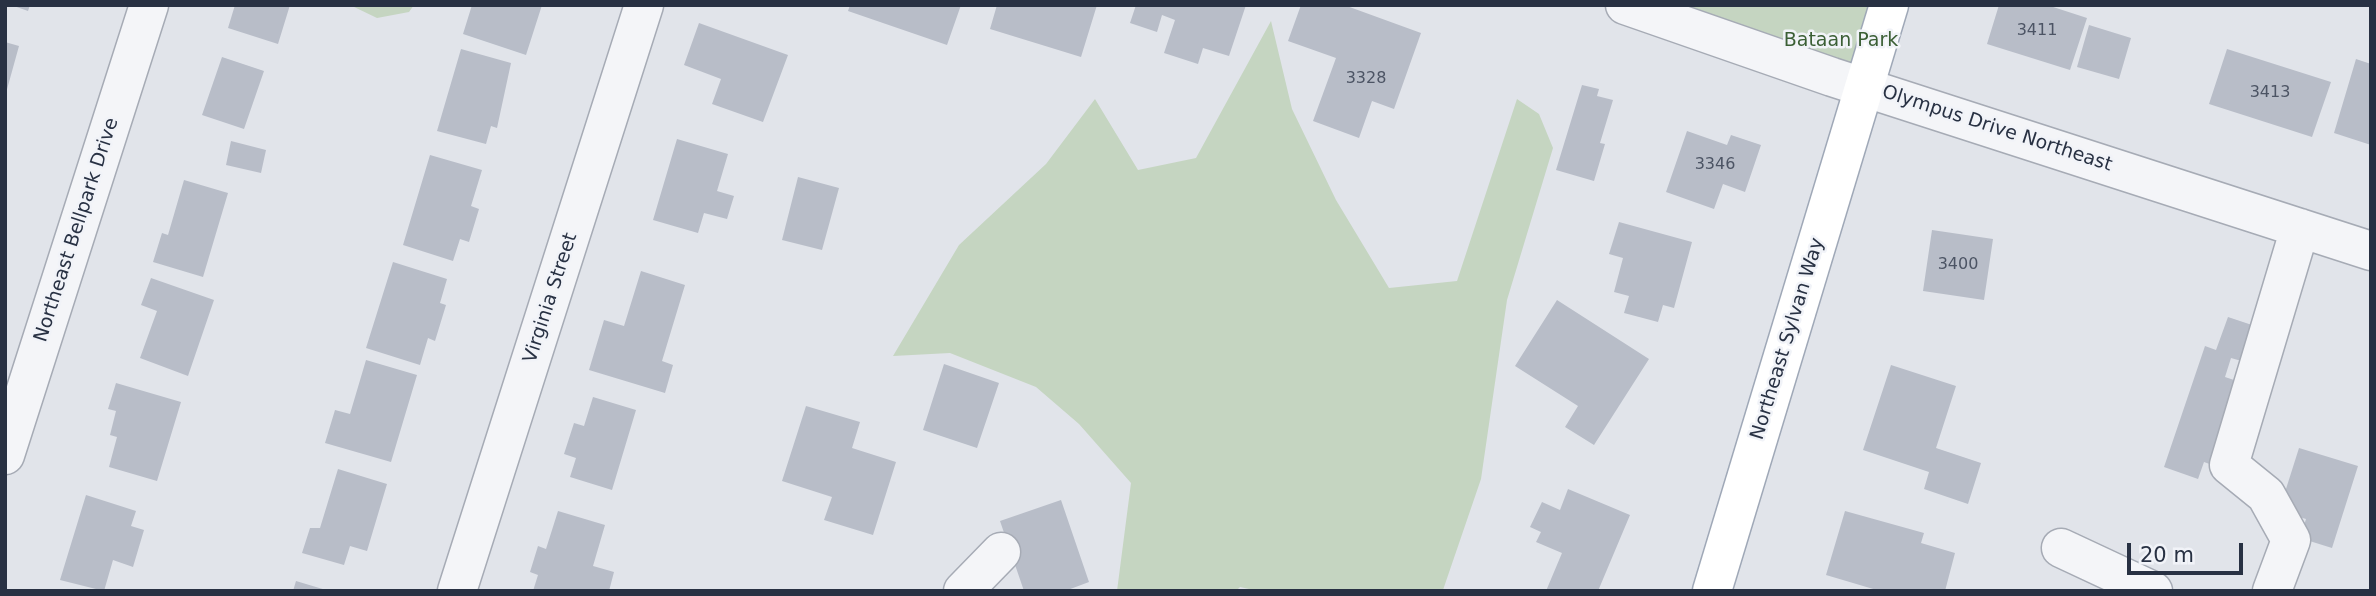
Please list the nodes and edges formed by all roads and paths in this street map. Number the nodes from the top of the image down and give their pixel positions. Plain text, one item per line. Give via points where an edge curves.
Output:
1 (149, 5) edge
2 (644, 5) edge
3 (1625, 5) edge
4 (1889, 5) edge
5 (1865, 86) junction
6 (2300, 228) junction
7 (2371, 251) edge
8 (5, 455) edge
9 (2061, 548) dead end
10 (1001, 552) dead end
11 (457, 591) edge
12 (963, 591) edge
13 (1712, 591) edge
14 (2153, 591) edge
15 (2272, 591) edge

1 - 8 street, Northeast Bellpark Drive
2 - 11 street, Virginia Street
3 - 5 street, Olympus Drive Northeast
4 - 5 main road, Northeast Sylvan Way
5 - 6 street, Olympus Drive Northeast
5 - 13 main road, Northeast Sylvan Way
6 - 7 street, Olympus Drive Northeast
6 - 15 street via 2230,465 2266,495 2291,540
9 - 14 street
10 - 12 street

